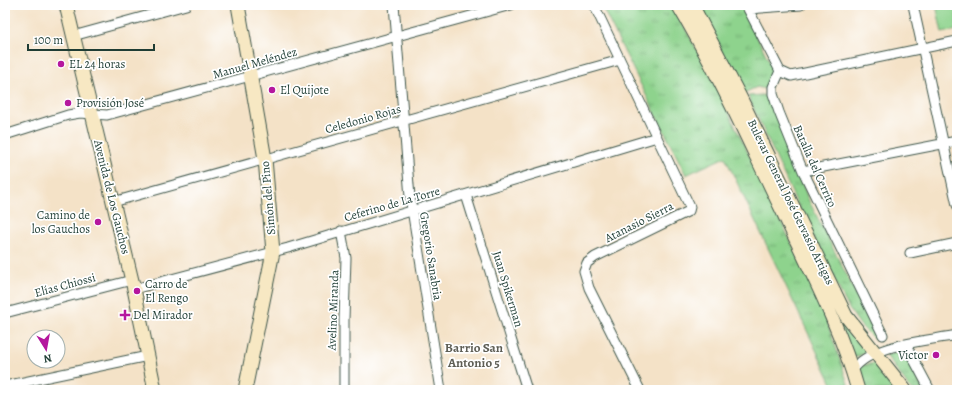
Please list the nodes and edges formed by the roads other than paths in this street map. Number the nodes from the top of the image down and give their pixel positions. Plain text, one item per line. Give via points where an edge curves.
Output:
1 (66, 5) edge
2 (186, 5) edge
3 (238, 5) edge
4 (394, 5) edge
5 (511, 5) edge
6 (594, 5) edge
7 (678, 5) edge
8 (692, 5) edge
9 (801, 5) edge
10 (913, 5) edge
11 (747, 7) edge
12 (396, 35) junction
13 (73, 36) junction
14 (957, 41) edge
15 (921, 48) junction
16 (620, 60) junction
17 (780, 71) junction
18 (251, 76) junction
19 (92, 115) junction
20 (403, 121) junction
21 (5, 135) edge
22 (657, 137) junction
23 (957, 141) edge
24 (945, 144) junction
25 (265, 159) junction
26 (803, 171) junction
27 (466, 195) junction
28 (113, 202) junction
29 (957, 205) edge
30 (411, 211) junction
31 (342, 231) junction
32 (957, 243) edge
33 (273, 252) junction
34 (910, 253) dead end
35 (133, 284) junction
36 (5, 313) edge
37 (883, 335) dead end
38 (957, 335) edge
39 (906, 344) junction
40 (876, 353) junction
41 (148, 356) junction
42 (852, 371) junction
43 (5, 386) edge
44 (155, 390) edge
45 (245, 390) edge
46 (344, 390) edge
47 (441, 390) edge
48 (527, 390) edge
49 (640, 390) edge
50 (858, 390) edge
51 (905, 390) edge
52 (930, 390) edge

1 - 13 main road, Avenida de Los Gauchos
2 - 13 street
3 - 18 main road, Simón del Pino
4 - 12 street, Gregorio Sanabria
5 - 12 street, Manuel Meléndez
6 - 16 street, Atanasio Sierra
7 - 42 main road, Bulevar General José Gervasio Artigas via 724,90 776,198 825,302
8 - 40 main road, Bulevar General José Gervasio Artigas via 741,99 846,316
9 - 11 street
10 - 15 street
11 - 17 street
12 - 18 street, Manuel Meléndez
12 - 20 street, Gregorio Sanabria
13 - 19 main road, Avenida de Los Gauchos
14 - 15 street
15 - 17 street via 791,76
15 - 24 street
16 - 20 street, Celedonio Rojas
16 - 22 street, Atanasio Sierra
17 - 26 street, Batalla del Cerrito via 774,81 773,94
18 - 19 street, Manuel Meléndez via 107,115
18 - 25 main road, Simón del Pino
19 - 21 street, Manuel Meléndez via 68,115
19 - 28 main road, Avenida de Los Gauchos
20 - 25 street, Celedonio Rojas
20 - 30 street, Gregorio Sanabria
22 - 27 street, Ceferino de La Torre
22 - 49 street, Atanasio Sierra via 690,210 595,258 587,263 584,271 589,288
23 - 24 street
24 - 26 street
24 - 29 street
25 - 28 street, Celedonio Rojas
25 - 33 main road, Simón del Pino
26 - 37 street, Batalla del Cerrito
27 - 30 street, Ceferino de La Torre
27 - 48 street, Juan Spikerman
28 - 35 main road, Avenida de Los Gauchos
30 - 31 street, Ceferino de La Torre
30 - 47 street, Gregorio Sanabria
31 - 33 street, Ceferino de La Torre
31 - 46 street, Avelino Miranda via 346,258
32 - 34 street
33 - 35 street, Ceferino de La Torre
33 - 45 main road, Simón del Pino
35 - 36 street, Elías Chiossi
35 - 41 main road, Avenida de Los Gauchos
38 - 39 street
39 - 40 street
39 - 52 street
40 - 42 street via 863,359
40 - 51 main road, Bulevar General José Gervasio Artigas
41 - 43 street
41 - 44 main road, Avenida de Los Gauchos
42 - 50 main road, Bulevar General José Gervasio Artigas

